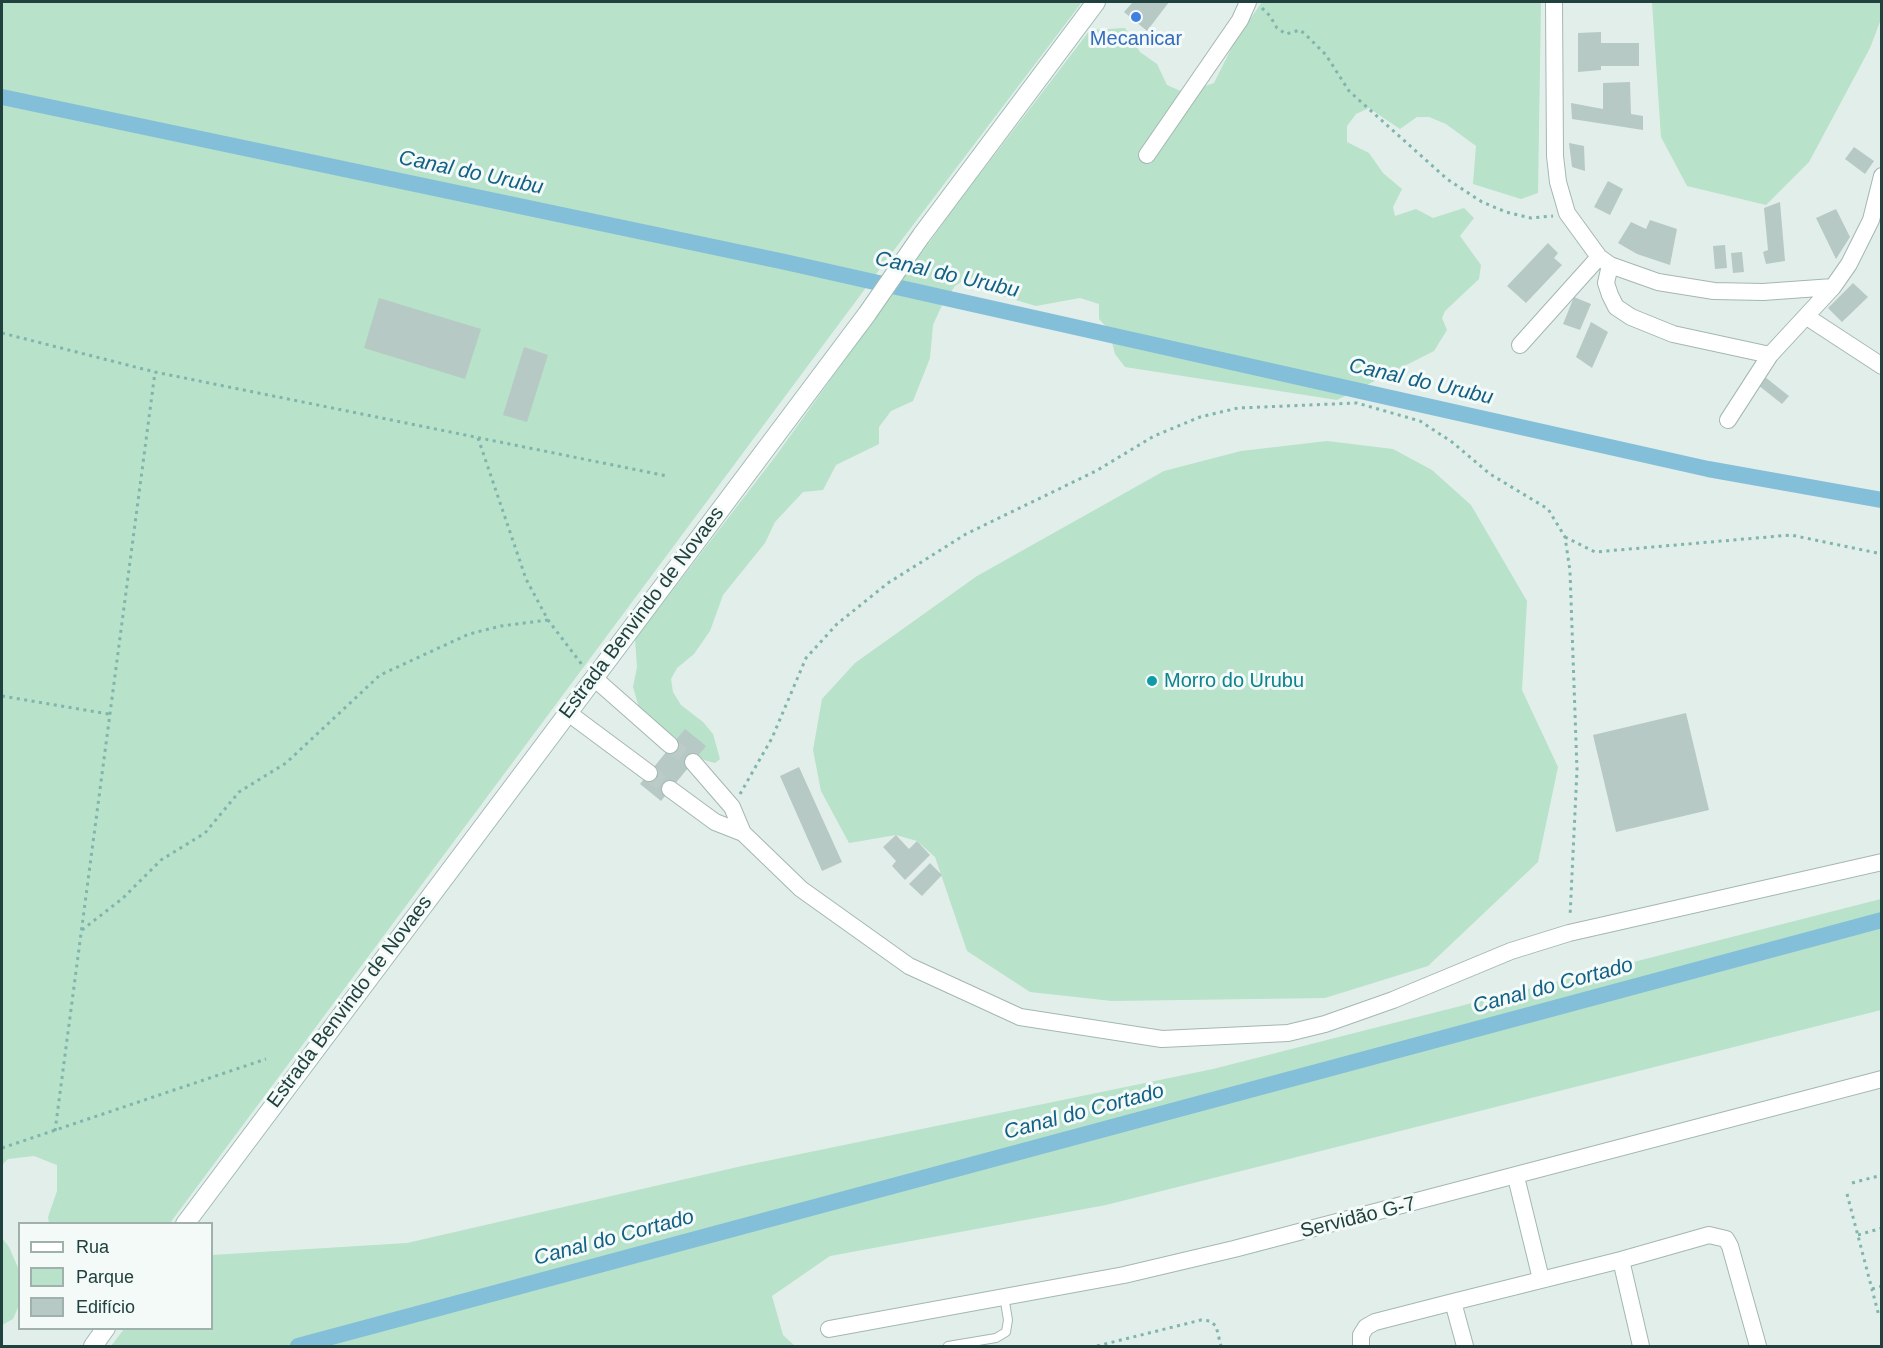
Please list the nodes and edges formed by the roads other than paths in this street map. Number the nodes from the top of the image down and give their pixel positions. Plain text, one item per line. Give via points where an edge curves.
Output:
1 (1096, 2) edge
2 (1248, 2) edge
3 (1554, 2) edge
4 (1147, 155) dead end
5 (1881, 177) edge
6 (1876, 223) edge
7 (1604, 261) junction
8 (1833, 287) junction
9 (1807, 318) junction
10 (1520, 345) dead end
11 (1770, 354) junction
12 (1881, 366) edge
13 (1728, 420) dead end
14 (594, 678) junction
15 (567, 712) junction
16 (670, 745) tunnel mouth
17 (693, 762) tunnel mouth
18 (649, 773) tunnel mouth
19 (670, 789) tunnel mouth
20 (743, 833) junction
21 (1881, 862) edge
22 (1881, 1079) edge
23 (1516, 1177) junction
24 (186, 1222) edge
25 (1621, 1260) junction
26 (1540, 1279) junction
27 (1004, 1296) junction
28 (1453, 1302) junction
29 (829, 1329) dead end
30 (105, 1330) edge
31 (93, 1347) edge
32 (948, 1347) edge
33 (1361, 1347) edge
34 (1465, 1347) edge
35 (1641, 1347) edge
36 (1758, 1347) edge

1 - 14 street, Estrada Benvindo de Novaes
2 - 4 street via 1240,20
3 - 7 street via 1555,156 1566,213
5 - 6 street
6 - 8 street
7 - 8 street via 1658,282 1714,291
7 - 10 street
7 - 11 street via 1610,296 1616,307 1631,317 1673,334
8 - 9 street
9 - 11 street
9 - 12 street
11 - 13 street
14 - 15 street, Estrada Benvindo de Novaes
14 - 16 street
15 - 18 street
15 - 24 street, Estrada Benvindo de Novaes
17 - 20 street via 732,807
19 - 20 street via 715,822
20 - 21 street via 801,889 909,966 1020,1017 1162,1039 1288,1033 1325,1024 1511,951 1569,933
22 - 23 street, Servidão G-7
23 - 26 street
23 - 27 street, Servidão G-7 via 1234,1250
25 - 26 street
25 - 35 street
25 - 36 street via 1709,1235 1726,1239
26 - 28 street
27 - 29 street, Servidão G-7
27 - 32 lane via 1006,1332 996,1338
28 - 33 street via 1375,1322 1361,1335
28 - 34 street
30 - 31 street

